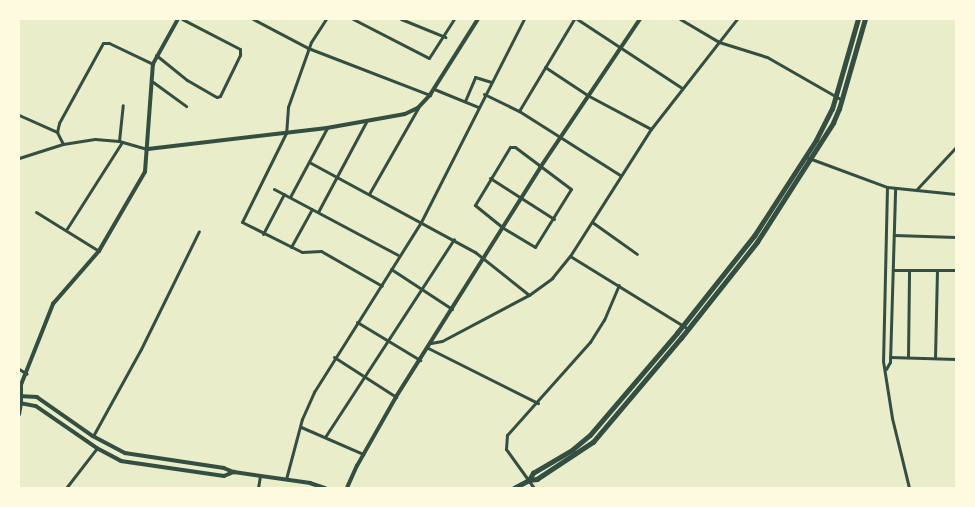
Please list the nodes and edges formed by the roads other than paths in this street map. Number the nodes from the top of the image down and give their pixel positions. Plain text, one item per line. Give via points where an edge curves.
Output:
1 (178, 19) edge
2 (182, 19) edge
3 (253, 19) edge
4 (326, 19) edge
5 (353, 19) edge
6 (402, 19) edge
7 (454, 19) edge
8 (478, 19) edge
9 (524, 19) edge
10 (574, 19) edge
11 (577, 19) edge
12 (640, 19) edge
13 (680, 19) edge
14 (689, 19) edge
15 (737, 19) edge
16 (858, 19) edge
17 (865, 19) edge
18 (686, 23) junction
19 (445, 37) junction
20 (719, 42) junction
21 (308, 48) junction
22 (620, 49) junction
23 (156, 55) junction
24 (153, 64) junction
25 (545, 67) junction
26 (153, 82) junction
27 (491, 82) junction
28 (682, 88) junction
29 (434, 89) junction
30 (484, 94) junction
31 (430, 95) junction
32 (589, 96) junction
33 (837, 97) junction
34 (842, 100) junction
35 (466, 101) junction
36 (123, 105) dead end
37 (186, 106) dead end
38 (478, 106) junction
39 (418, 108) junction
40 (519, 111) junction
41 (19, 116) edge
42 (366, 122) junction
43 (327, 128) junction
44 (651, 129) junction
45 (57, 132) junction
46 (286, 133) junction
47 (561, 139) junction
48 (121, 142) junction
49 (63, 144) junction
50 (956, 147) edge
51 (148, 149) junction
52 (806, 157) junction
53 (19, 158) edge
54 (811, 159) junction
55 (309, 162) junction
56 (540, 168) junction
57 (620, 175) junction
58 (337, 177) junction
59 (490, 178) junction
60 (887, 187) junction
61 (274, 189) dead end
62 (896, 189) junction
63 (917, 190) junction
64 (284, 194) junction
65 (368, 194) junction
66 (956, 194) edge
67 (290, 197) junction
68 (521, 198) junction
69 (312, 209) junction
70 (36, 212) dead end
71 (318, 212) junction
72 (554, 219) junction
73 (421, 222) junction
74 (592, 222) junction
75 (502, 228) junction
76 (66, 230) junction
77 (199, 231) dead end
78 (263, 234) junction
79 (894, 235) junction
80 (956, 237) edge
81 (454, 239) junction
82 (291, 247) junction
83 (100, 251) junction
84 (637, 254) dead end
85 (398, 255) junction
86 (570, 256) junction
87 (484, 258) junction
88 (391, 270) junction
89 (893, 270) junction
90 (909, 270) junction
91 (938, 270) junction
92 (956, 270) edge
93 (619, 285) junction
94 (382, 286) junction
95 (420, 288) junction
96 (529, 295) junction
97 (452, 309) junction
98 (357, 322) junction
99 (683, 326) junction
100 (688, 329) junction
101 (386, 340) junction
102 (431, 343) junction
103 (428, 348) junction
104 (334, 356) junction
105 (890, 356) junction
106 (908, 357) junction
107 (935, 358) junction
108 (956, 359) edge
109 (420, 360) junction
110 (19, 369) edge
111 (886, 369) junction
112 (27, 374) junction
113 (363, 375) junction
114 (19, 396) edge
115 (396, 397) junction
116 (20, 403) edge
117 (538, 403) junction
118 (19, 414) edge
119 (301, 427) junction
120 (93, 436) junction
121 (325, 437) junction
122 (97, 448) junction
123 (363, 454) junction
124 (234, 472) junction
125 (260, 476) junction
126 (286, 480) junction
127 (529, 480) junction
128 (66, 488) edge
129 (258, 488) edge
130 (325, 488) edge
131 (347, 488) edge
132 (514, 488) edge
133 (534, 488) edge
134 (909, 488) edge

1 - 23 street
2 - 23 street via 240,49 220,96 216,97 187,80
3 - 21 street
4 - 21 street
5 - 19 street via 428,58
6 - 19 street
7 - 19 street
8 - 29 street
9 - 27 street
10 - 25 street
11 - 22 street
12 - 22 street
13 - 18 street
14 - 18 street
15 - 20 street
16 - 33 highway
17 - 34 highway
18 - 20 street
20 - 28 street
20 - 33 street via 767,57
21 - 31 street
21 - 46 street via 288,107
22 - 28 street
22 - 32 street
23 - 24 street
24 - 26 street
24 - 45 street via 109,43 103,43 59,123
25 - 32 street
25 - 40 street
26 - 37 street
26 - 51 street
27 - 30 street
27 - 35 street via 475,77
28 - 44 street
29 - 31 street
29 - 35 street
30 - 38 street
30 - 40 street
31 - 39 street
32 - 44 street
32 - 47 street
33 - 34 street
33 - 52 highway
34 - 54 highway via 833,122
35 - 38 street
36 - 48 street
38 - 73 street
39 - 42 street via 405,114
39 - 65 street
40 - 47 street
41 - 45 street
42 - 43 street
42 - 58 street
43 - 46 street
43 - 55 street
44 - 57 street
45 - 49 street
46 - 51 street
46 - 78 street via 242,219 244,224
47 - 56 street
47 - 57 street
48 - 49 street via 96,139
48 - 51 street
48 - 76 street
49 - 53 street
50 - 63 street
51 - 83 street via 145,172
52 - 54 street
52 - 99 highway via 754,236
54 - 60 street
54 - 100 highway via 757,242
55 - 58 street
55 - 67 street
56 - 59 street via 514,147 510,147
56 - 68 street
56 - 72 street via 571,190
57 - 74 street
58 - 65 street
58 - 71 street
59 - 68 street
59 - 75 street via 475,206
60 - 62 street
60 - 111 street via 883,361
61 - 64 street
62 - 63 street
62 - 79 street
63 - 66 street
64 - 67 street
64 - 78 street
65 - 73 street
67 - 69 street
68 - 72 street
68 - 75 street
69 - 71 street
69 - 82 street
70 - 76 street
71 - 85 street
72 - 75 street via 534,248
73 - 81 street
73 - 85 street
74 - 84 street
74 - 86 street
75 - 87 street
76 - 83 street
77 - 120 street via 141,349
78 - 82 street
79 - 80 street
79 - 89 street
81 - 87 street
81 - 95 street
82 - 94 street via 304,253 314,250 321,252
83 - 112 street via 53,304
85 - 88 street
86 - 93 street
86 - 96 street via 552,278
87 - 96 street
87 - 97 street
88 - 94 street
88 - 95 street
89 - 90 street
89 - 105 street
90 - 91 street
90 - 106 street
91 - 92 street
91 - 107 street
93 - 99 street
93 - 117 street via 597,332
94 - 98 street
95 - 97 street
95 - 101 street
96 - 102 street via 442,341
97 - 102 street
98 - 101 street
98 - 104 street
99 - 100 street
99 - 127 highway via 590,435 572,450 533,473
100 - 127 highway via 593,442 538,479
101 - 109 street
101 - 113 street
102 - 103 street
103 - 109 street
103 - 117 street
104 - 113 street
104 - 119 street via 307,407
105 - 106 street
105 - 111 street
106 - 107 street
107 - 108 street
109 - 115 street
110 - 112 street
111 - 134 street via 892,418
112 - 114 street
113 - 115 street
113 - 121 street
114 - 116 street
114 - 120 street via 37,397
115 - 123 street
116 - 118 street
116 - 122 street via 36,406
117 - 127 street via 507,435 505,443 506,449
119 - 121 street
119 - 126 street
120 - 124 street via 125,453 224,468
121 - 123 street
122 - 124 street via 126,463 224,476
122 - 128 street
123 - 131 street
124 - 125 street
125 - 126 street
125 - 129 street
126 - 130 street via 310,482
127 - 132 highway
127 - 133 street

